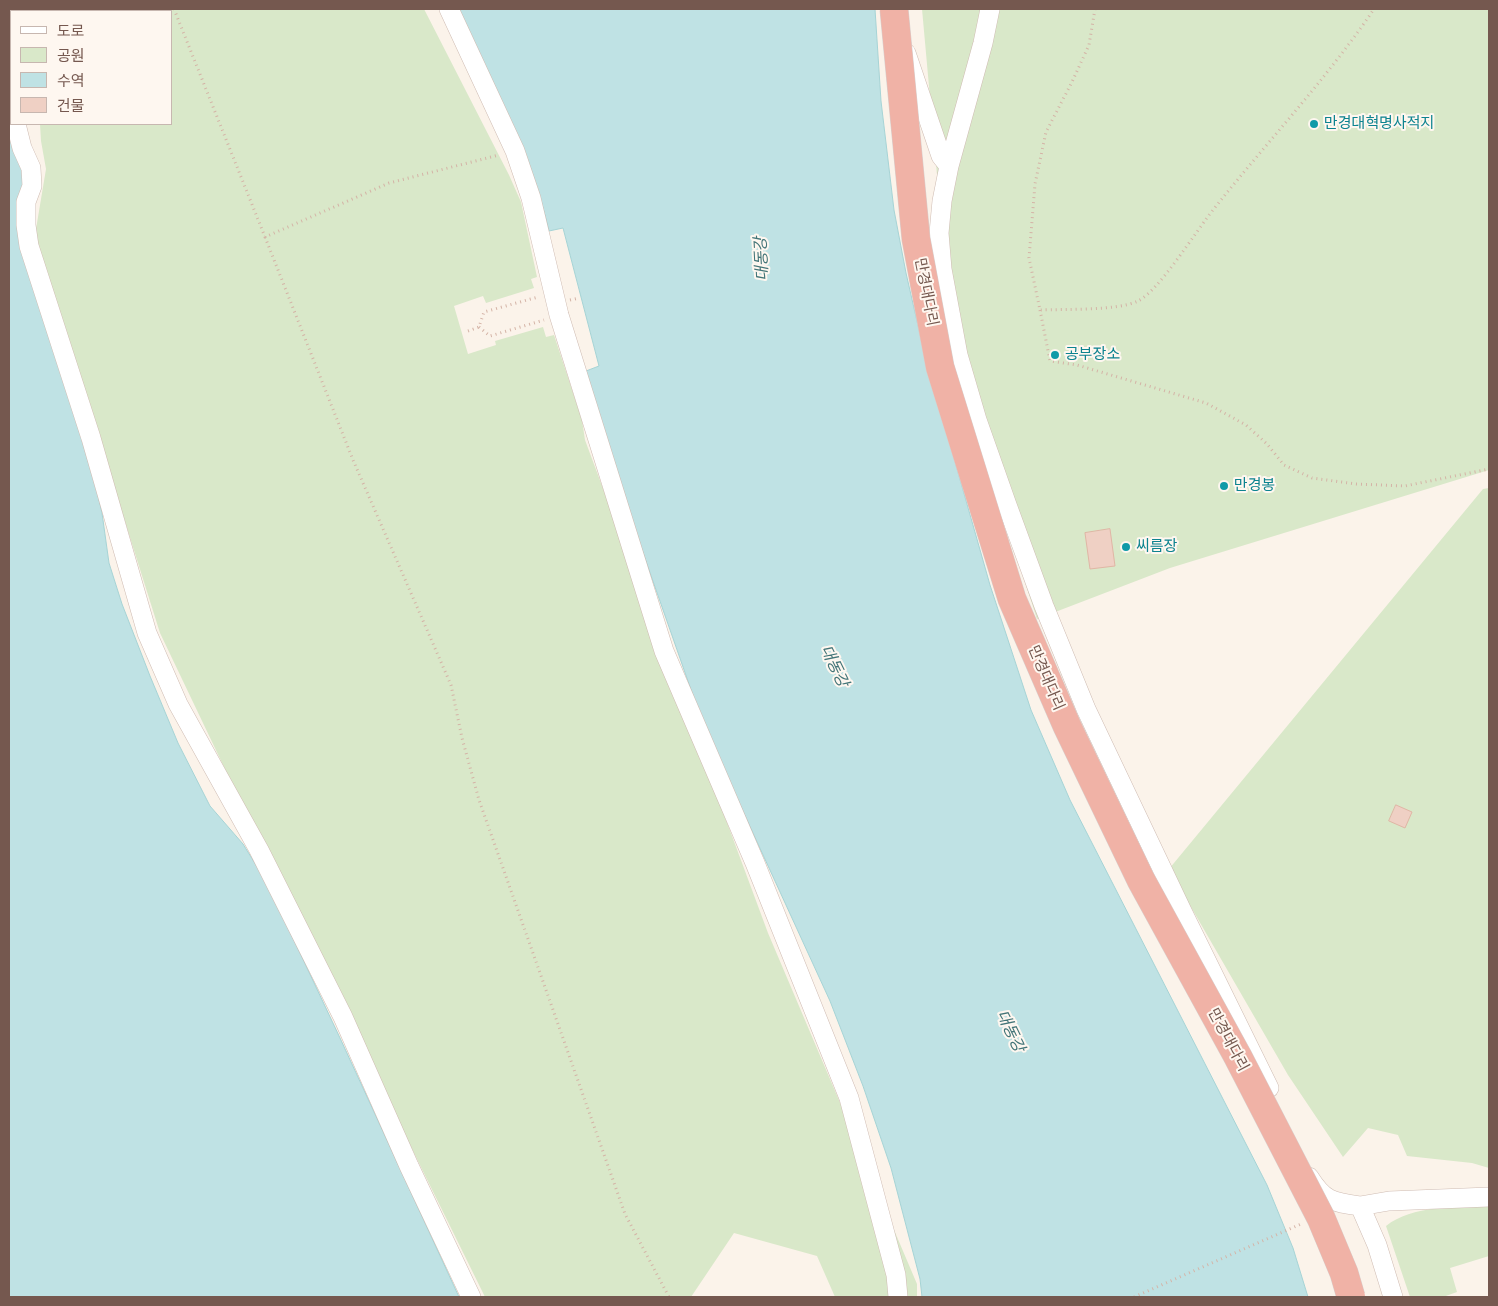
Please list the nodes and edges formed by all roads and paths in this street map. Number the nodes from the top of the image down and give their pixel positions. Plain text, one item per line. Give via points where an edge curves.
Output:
1 (174, 9) edge
2 (448, 9) edge
3 (893, 9) edge
4 (990, 9) edge
5 (1095, 9) edge
6 (1374, 9) edge
7 (16, 125) edge
8 (515, 151) junction
9 (949, 166) junction
10 (265, 237) junction
11 (535, 298) dead end
12 (1040, 310) junction
13 (541, 321) dead end
14 (479, 327) junction
15 (468, 331) dead end
16 (1489, 469) edge
17 (1489, 1196) edge
18 (1360, 1206) junction
19 (1295, 1225) dead end
20 (470, 1297) edge
21 (669, 1297) edge
22 (898, 1297) edge
23 (1134, 1297) edge
24 (1351, 1297) edge
25 (1394, 1297) edge

1 - 10 path
2 - 8 street
3 - 9 street via 940,156
3 - 24 highway, 만경대다리, bridge via 916,238 940,367 1012,599 1067,726 1141,880 1321,1218
4 - 9 street
5 - 12 path via 1089,45 1046,132 1035,184 1029,258
6 - 12 path via 1350,44 1153,288 1139,300 1123,306
7 - 20 street via 31,168 32,186 26,202 29,246 91,438 147,633 178,704 260,850 343,1017
8 - 10 path via 389,183
8 - 22 street via 531,198 559,316 664,652 755,863 849,1098 896,1275
9 - 18 street via 939,233 942,269 958,355 977,420 1044,606 1090,717 1266,1081 1308,1176 1318,1191 1334,1202
10 - 21 path via 353,460 451,684 479,800 625,1214
11 - 14 path via 484,312
12 - 16 path via 1050,361 1077,365 1206,403 1246,425 1284,465 1312,478 1405,486
13 - 14 path via 490,336
14 - 15 path
17 - 18 street via 1389,1201
18 - 25 street
19 - 23 path

